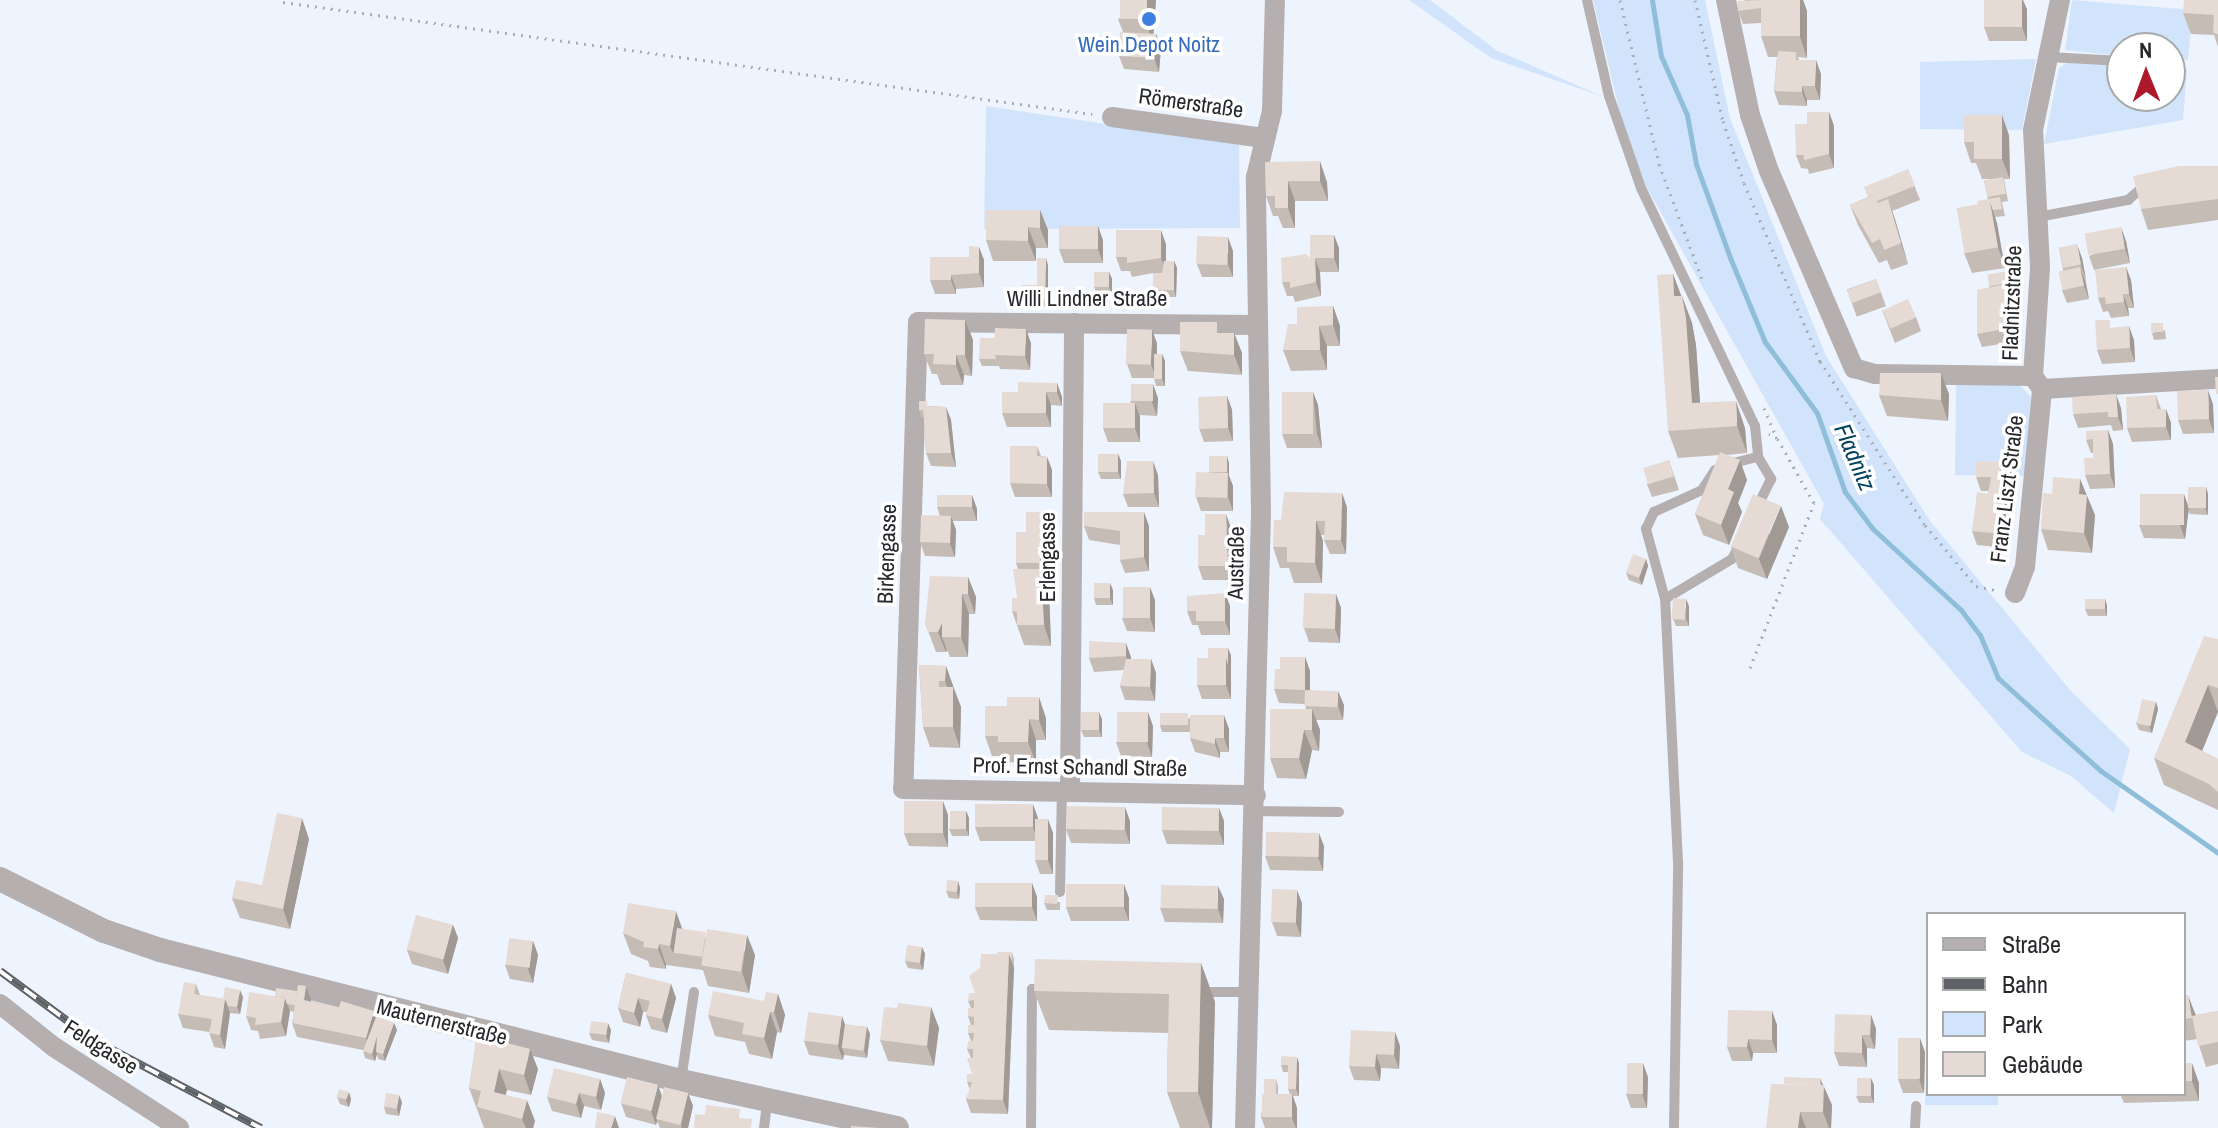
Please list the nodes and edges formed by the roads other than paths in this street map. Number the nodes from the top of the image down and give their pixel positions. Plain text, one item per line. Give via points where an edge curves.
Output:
1 (1275, 0) edge
2 (1587, 0) edge
3 (1726, 0) edge
4 (2060, 0) edge
5 (2048, 57) junction
6 (2106, 60) edge
7 (1112, 117) road end
8 (1264, 138) junction
9 (2156, 183) edge
10 (2038, 217) junction
11 (918, 322) joint
12 (1074, 323) junction
13 (1256, 325) junction
14 (2218, 379) edge
15 (2038, 383) junction
16 (1758, 457) junction
17 (1752, 519) edge
18 (1745, 533) edge
19 (2015, 593) road end
20 (1665, 599) junction
21 (903, 789) joint
22 (1066, 791) junction
23 (1256, 803) junction
24 (1339, 812) dead end
25 (0, 879) edge
26 (1060, 892) edge
27 (1063, 989) edge
28 (1186, 991) edge
29 (694, 992) dead end
30 (1248, 992) junction
31 (0, 1004) edge
32 (681, 1081) junction
33 (767, 1102) junction
34 (1916, 1106) dead end
35 (179, 1128) edge
36 (764, 1128) edge
37 (897, 1128) edge
38 (1031, 1128) edge
39 (1245, 1128) edge
40 (1674, 1128) edge
41 (1915, 1128) edge

1 - 8 street, Austraße via 1272,111
2 - 16 lane via 1612,108 1641,188 1755,426
3 - 15 street, Fladnitzstraße via 1750,115 1769,171 1854,368 1875,374
4 - 5 street, Fladnitzstraße
5 - 6 lane
5 - 10 street, Fladnitzstraße via 2033,130
7 - 8 street, Römerstraße
8 - 13 street, Austraße via 1256,177
9 - 10 lane via 2141,186 2128,200
10 - 15 street, Fladnitzstraße
11 - 12 street, Willi Lindner Straße
11 - 21 street, Birkengasse
12 - 13 street, Willi Lindner Straße
12 - 22 street, Erlengasse
13 - 23 street, Austraße via 1261,512
14 - 15 street, Franz Liszt Straße
15 - 19 street, Franz Liszt Straße via 2025,567
16 - 17 lane via 1771,479
16 - 20 lane via 1718,466 1702,490 1654,512 1646,529
18 - 20 lane via 1732,559
20 - 40 lane via 1678,862
21 - 22 street, Prof. Ernst Schandl Straße
22 - 23 street, Prof. Ernst Schandl Straße
22 - 26 lane
23 - 24 lane
23 - 30 street, Austraße
25 - 32 street, Mauternerstraße via 104,931 160,950
27 - 38 lane via 1032,989
28 - 30 lane
29 - 32 lane
30 - 39 street, Austraße
31 - 35 street, Feldgasse via 54,1047
32 - 33 street, Mauternerstraße
33 - 36 lane
33 - 37 street, Mauternerstraße
34 - 41 lane

